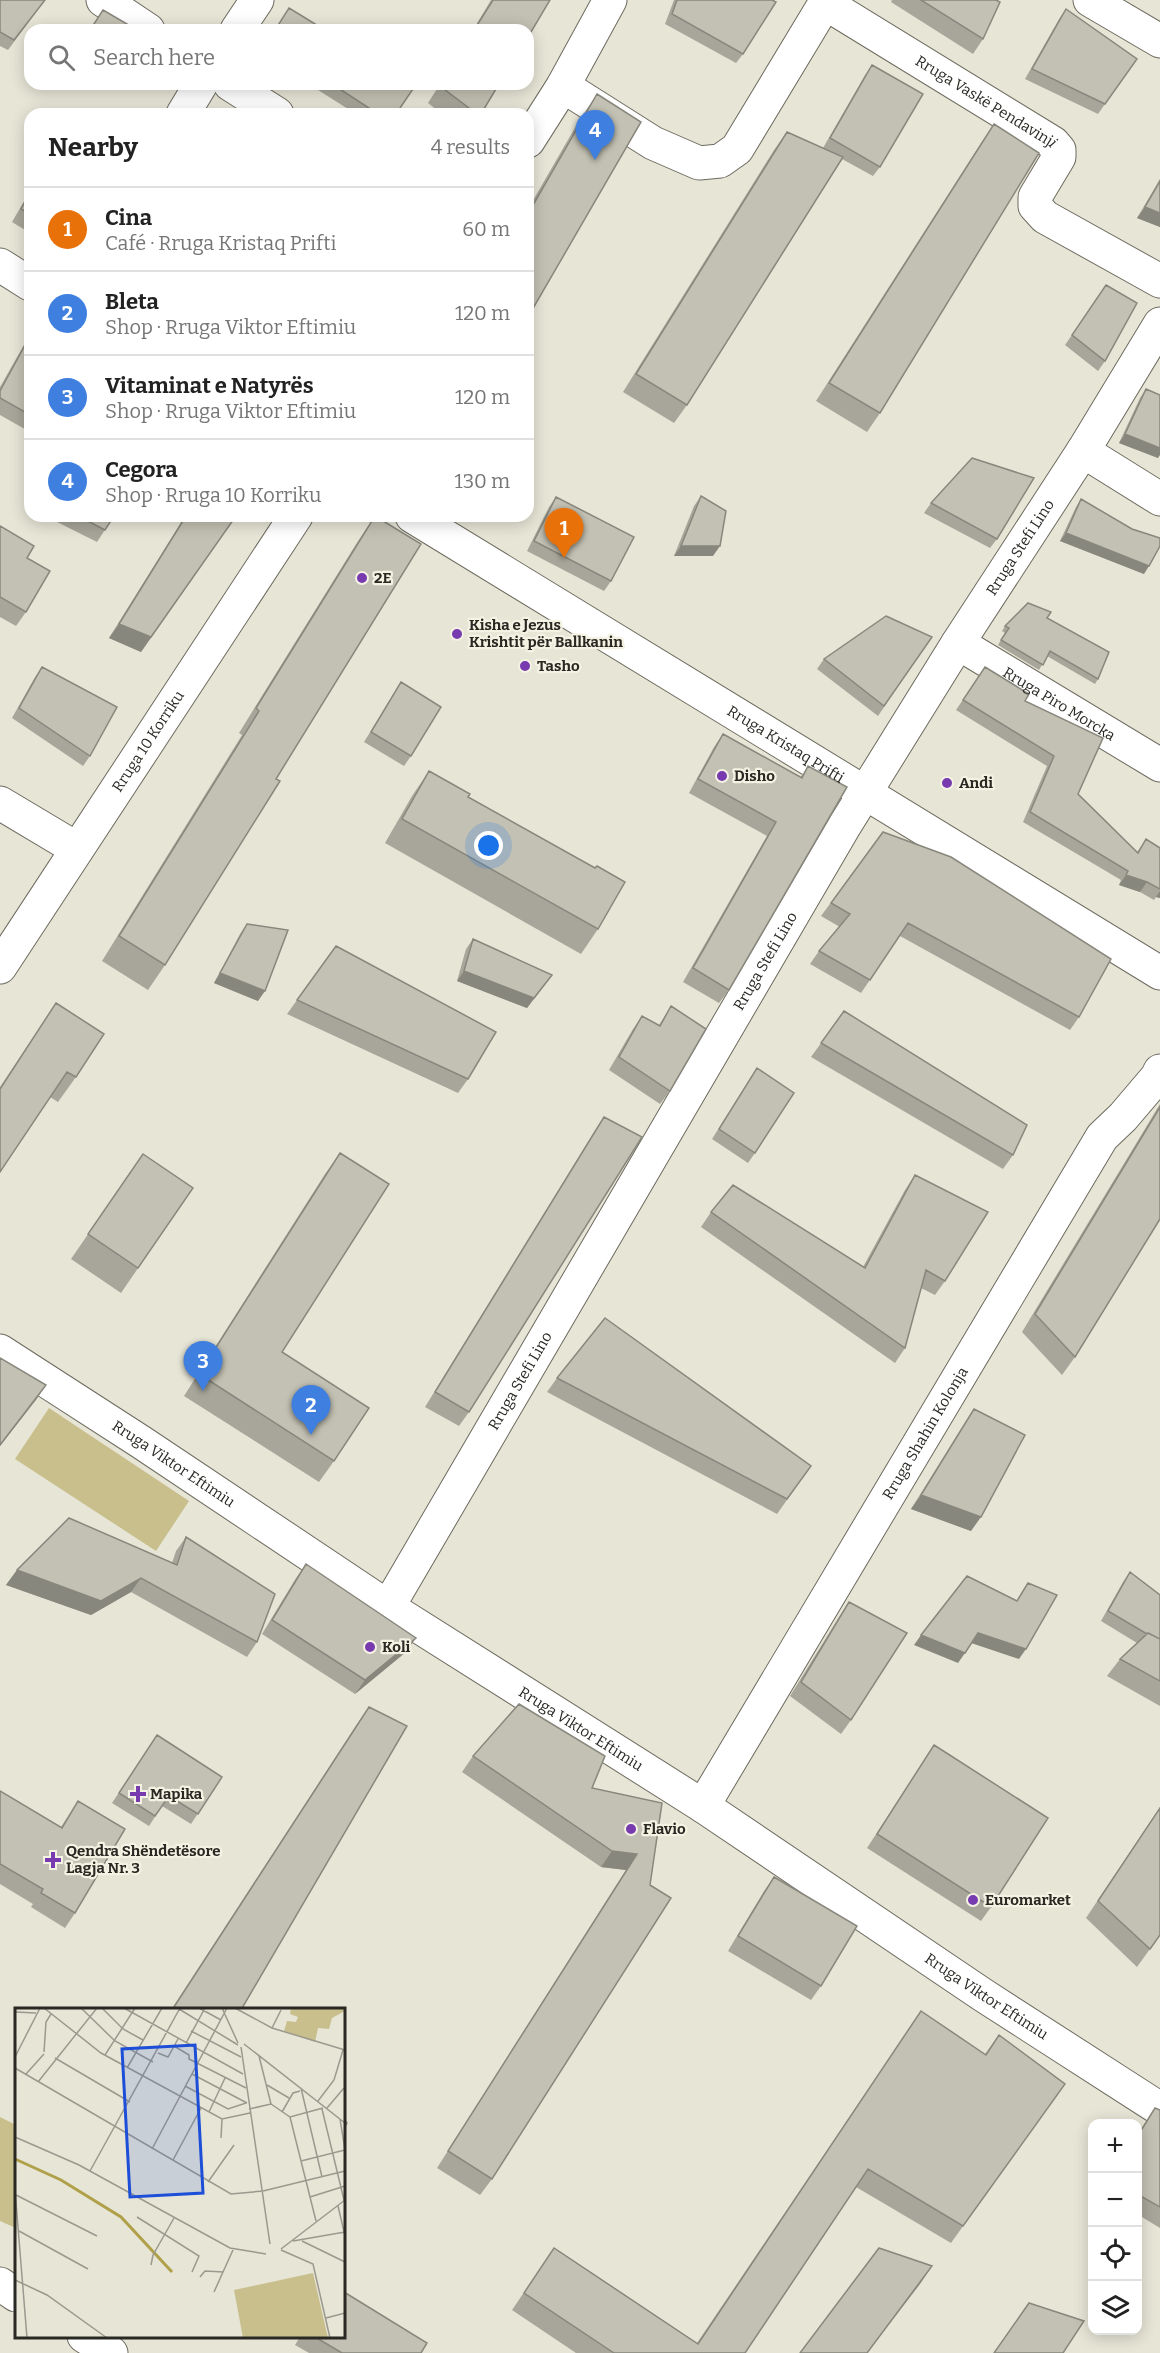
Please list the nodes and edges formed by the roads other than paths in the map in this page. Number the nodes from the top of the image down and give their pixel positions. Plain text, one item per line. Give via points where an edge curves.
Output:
1 (103, 0) edge
2 (257, 0) edge
3 (610, 0) edge
4 (1090, 0) edge
5 (826, 2) edge
6 (139, 24) edge
7 (241, 24) edge
8 (1160, 41) edge
9 (562, 86) junction
10 (197, 90) edge
11 (239, 90) edge
12 (187, 108) edge
13 (268, 108) edge
14 (534, 131) edge
15 (0, 266) edge
16 (24, 280) edge
17 (1160, 281) edge
18 (1160, 324) edge
19 (1083, 451) junction
20 (1160, 499) edge
21 (292, 522) edge
22 (422, 522) edge
23 (958, 643) junction
24 (1160, 765) edge
25 (865, 793) junction
26 (0, 803) edge
27 (77, 849) junction
28 (0, 967) edge
29 (1160, 973) edge
30 (1160, 1071) edge
31 (0, 1351) edge
32 (388, 1606) junction
33 (703, 1806) junction
34 (1160, 2109) edge
35 (0, 2284) edge
36 (15, 2294) edge
37 (86, 2338) edge
38 (111, 2353) edge

1 - 6 street
2 - 7 street
3 - 9 street
4 - 8 street
5 - 9 street via 736,149 720,161 699,163 653,143
5 - 17 street, Rruga Vaskë Pendavinji via 1053,143 1059,156 1035,197 1035,206 1045,217
9 - 14 street
10 - 12 street
11 - 13 street
15 - 16 street
18 - 19 street, Rruga Stefi Lino
19 - 20 street
19 - 23 street, Rruga Stefi Lino
21 - 27 street, Rruga 10 Korriku
22 - 25 street, Rruga Kristaq Prifti
23 - 24 street, Rruga Piro Morcka
23 - 25 street, Rruga Stefi Lino
25 - 29 street, Rruga Kristaq Prifti
25 - 32 street, Rruga Stefi Lino
26 - 27 street
27 - 28 street, Rruga 10 Korriku
30 - 33 street, Rruga Shahin Kolonja via 1102,1137
31 - 32 street, Rruga Viktor Eftimiu
32 - 33 street, Rruga Viktor Eftimiu
33 - 34 street, Rruga Viktor Eftimiu
35 - 36 street
37 - 38 street

